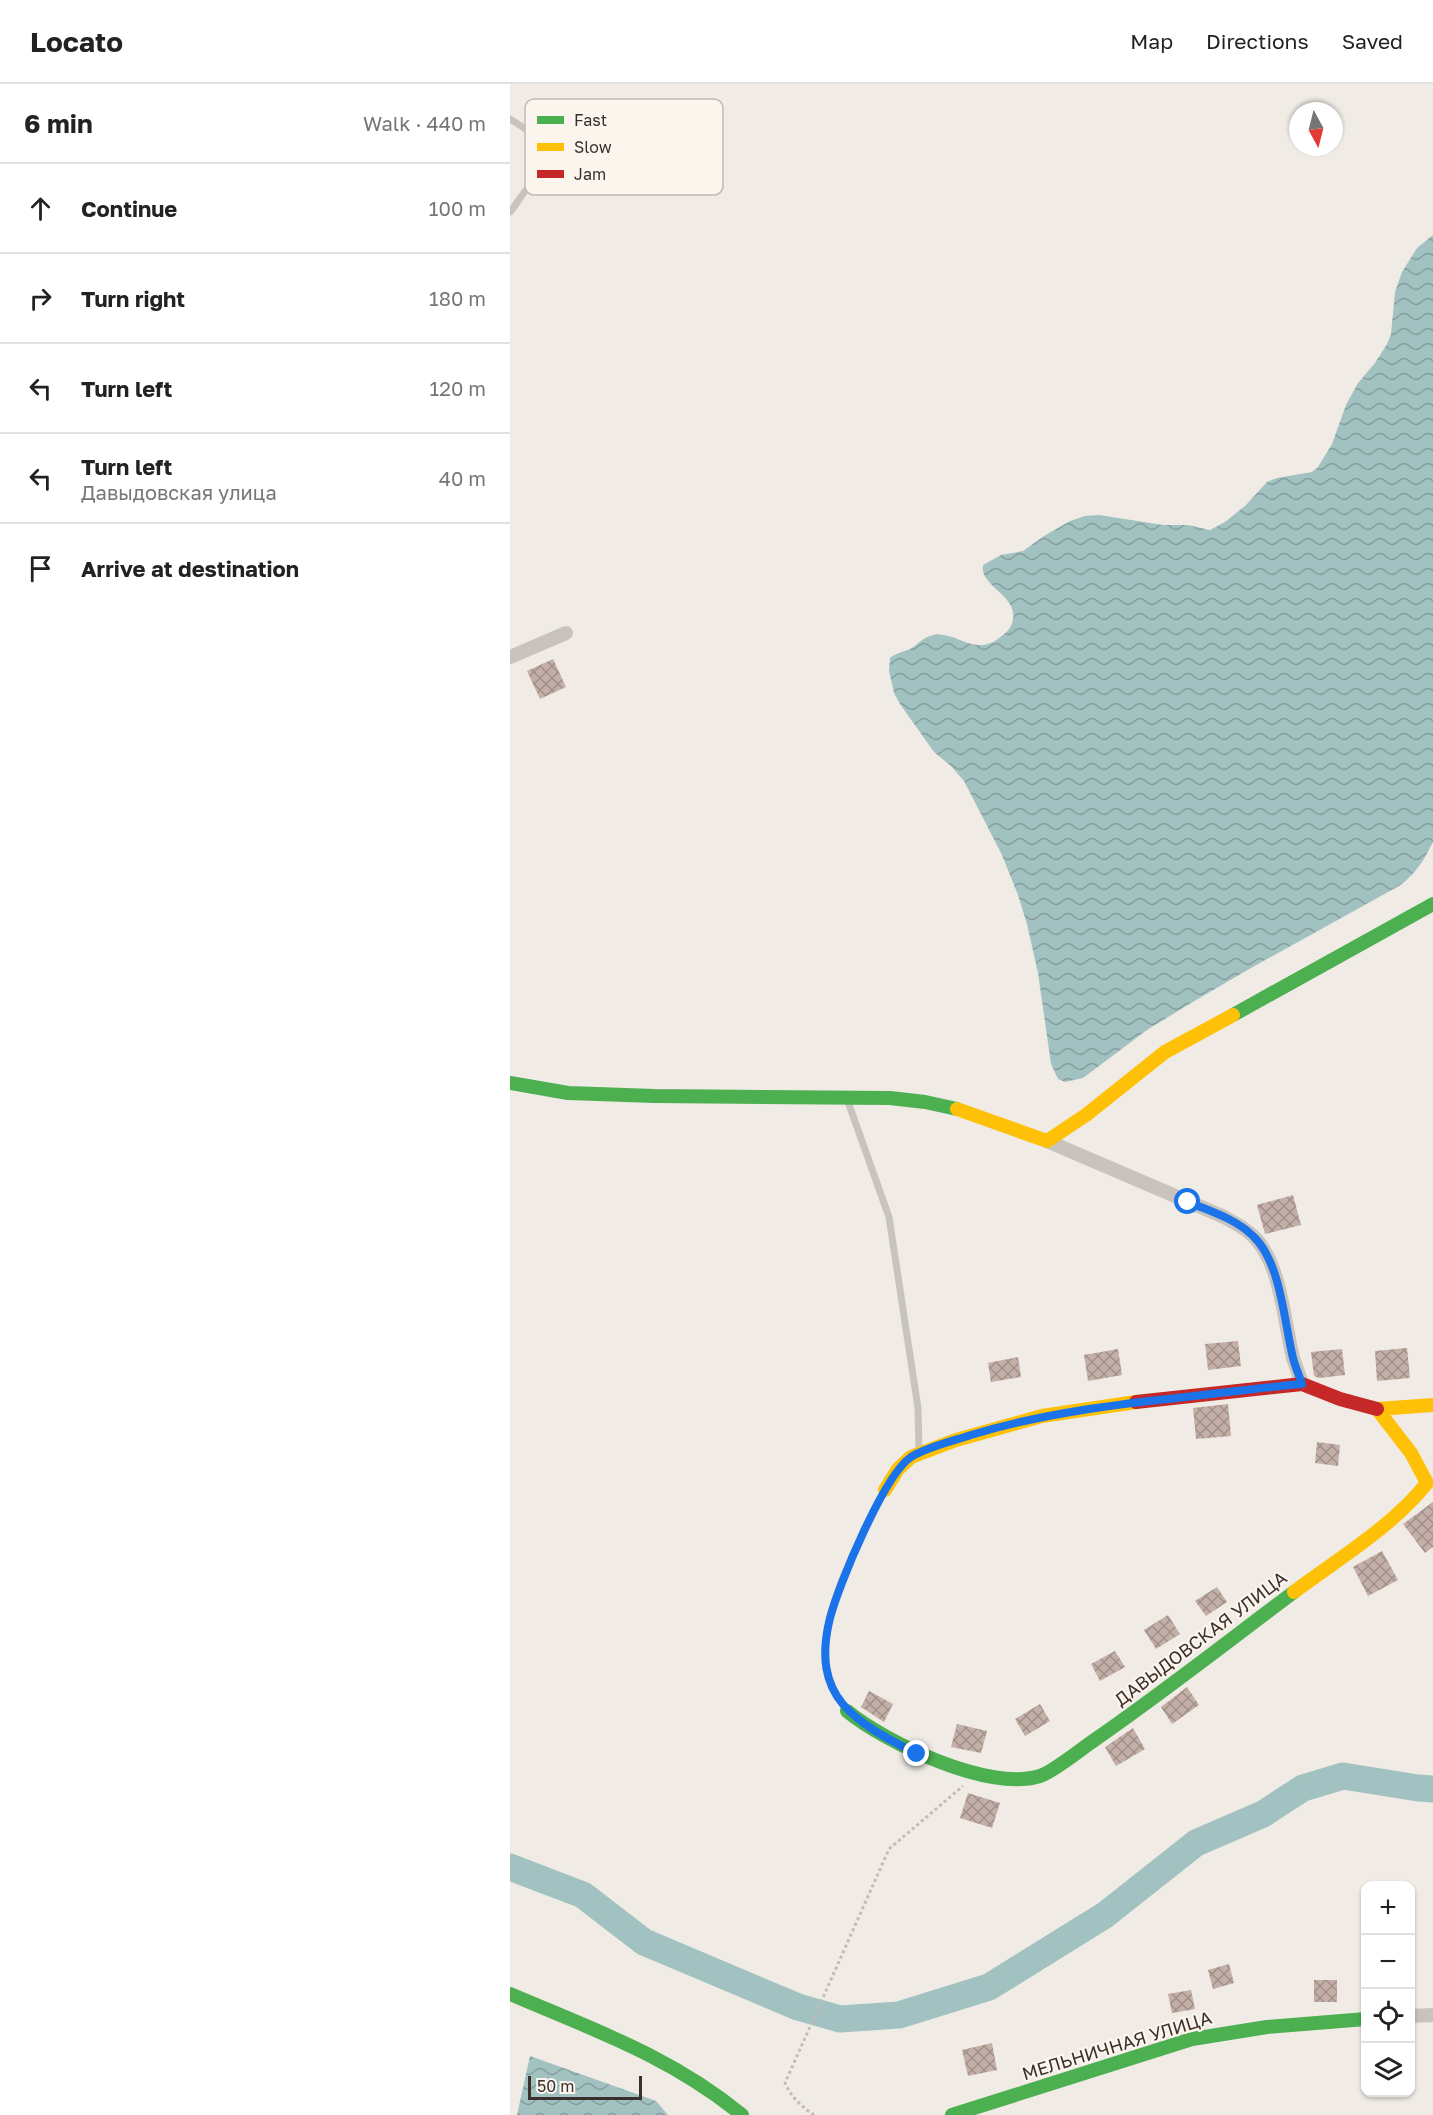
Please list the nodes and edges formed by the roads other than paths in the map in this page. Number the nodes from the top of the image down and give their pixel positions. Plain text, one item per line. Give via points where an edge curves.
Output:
1 (510, 119) edge
2 (525, 130) edge
3 (525, 190) edge
4 (510, 212) edge
5 (566, 633) dead end
6 (510, 657) edge
7 (1433, 904) edge
8 (510, 1083) edge
9 (846, 1096) junction
10 (1047, 1141) junction
11 (1302, 1384) junction
12 (1433, 1405) edge
13 (1377, 1409) junction
14 (919, 1454) junction
15 (1430, 1482) edge
16 (885, 1490) joint
17 (847, 1711) joint
18 (510, 1994) edge
19 (1433, 2015) edge
20 (1415, 2016) edge
21 (1361, 2019) edge
22 (742, 2115) edge
23 (952, 2115) edge

1 - 2 lane
3 - 4 lane
5 - 6 street
7 - 10 street via 1165,1052 1086,1116
8 - 9 street via 568,1093
9 - 10 street via 925,1102 964,1111
9 - 14 lane via 889,1217 918,1408
10 - 11 street via 1222,1216 1255,1237 1277,1282
11 - 13 street
11 - 14 street via 1042,1416
12 - 13 street
13 - 15 street, ДАВЫДОВСКАЯ УЛИЦА via 1412,1452
14 - 16 street via 898,1469
15 - 17 street, ДАВЫДОВСКАЯ УЛИЦА via 1384,1525 1236,1637 1041,1776 1020,1780 977,1773 917,1754 864,1725
16 - 17 lane via 849,1565 827,1631 828,1672
18 - 22 street via 660,2059
19 - 20 street
21 - 23 street, МЕЛЬНИЧНАЯ УЛИЦА via 1268,2027 1192,2039

